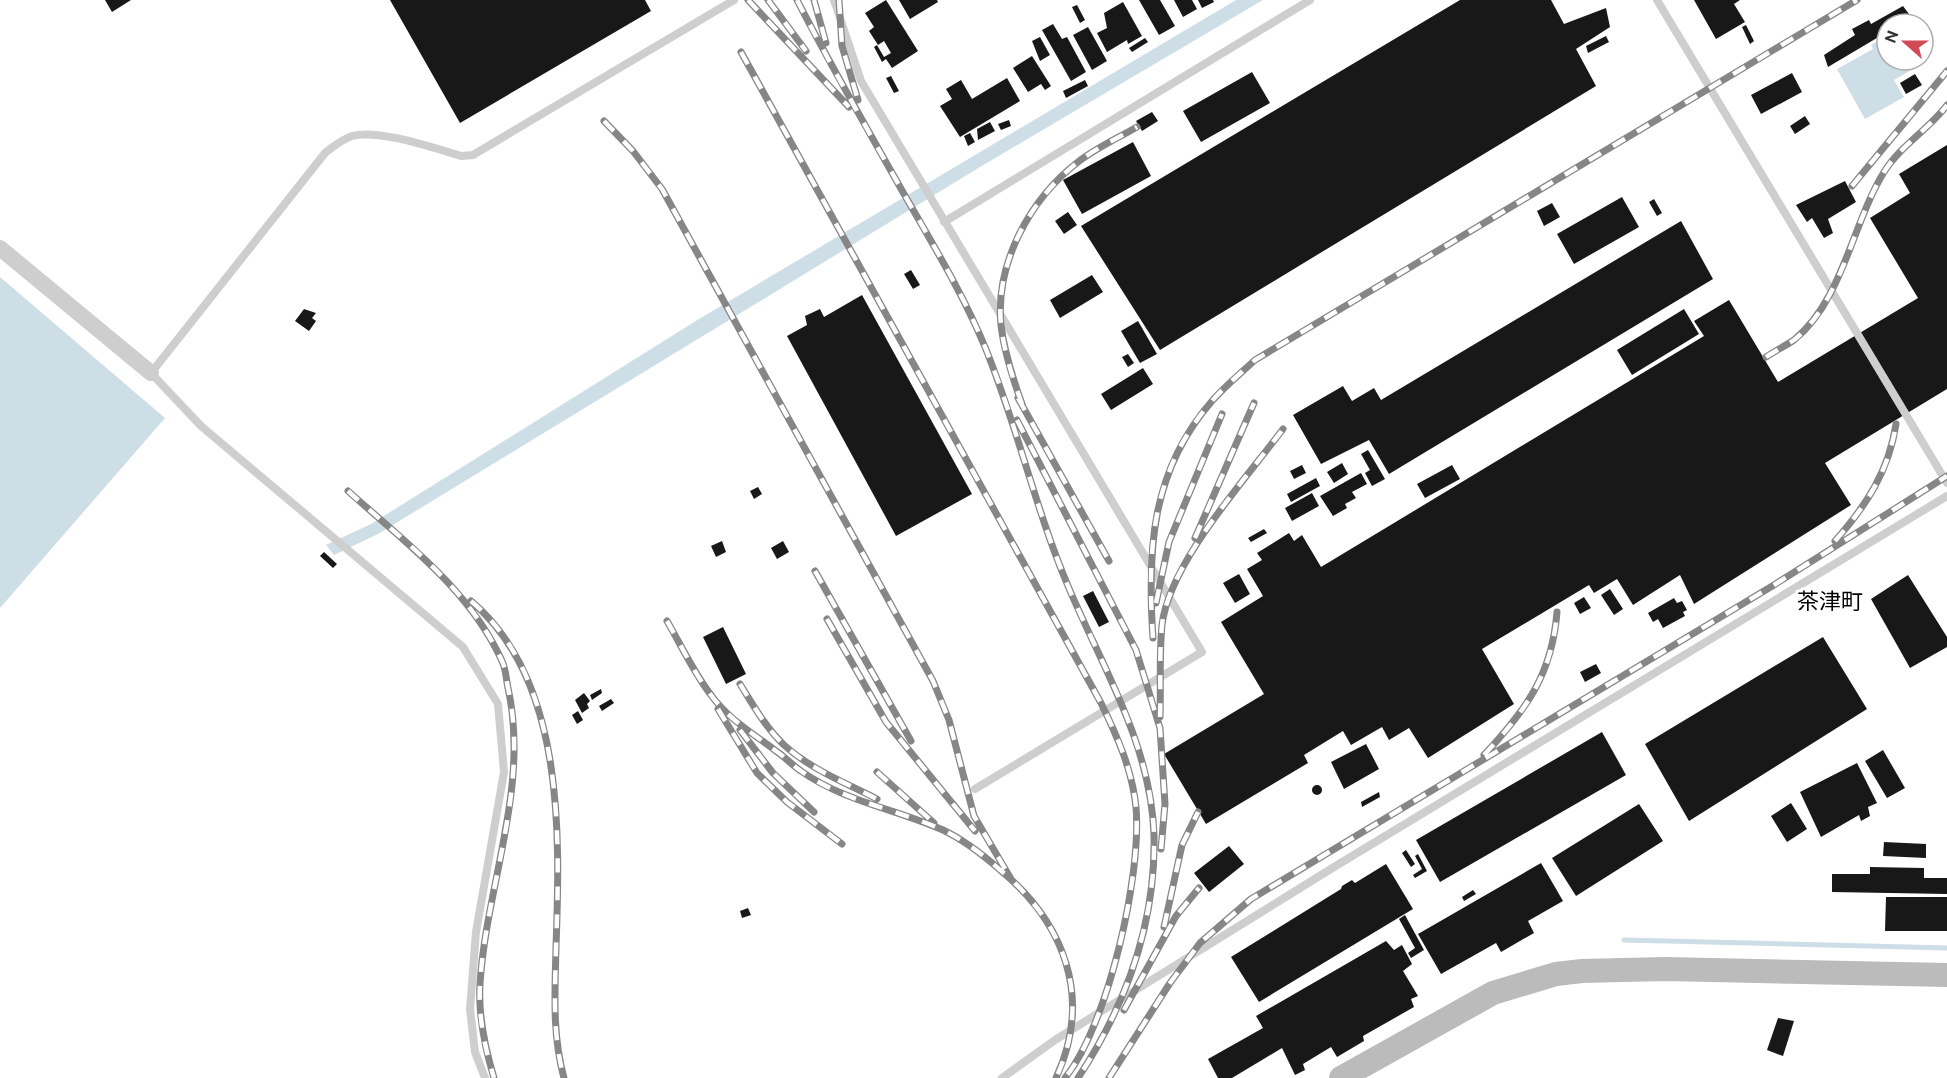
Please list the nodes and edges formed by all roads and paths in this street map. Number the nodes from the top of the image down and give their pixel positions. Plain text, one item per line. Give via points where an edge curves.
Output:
1 (734, 0) edge
2 (834, 0) edge
3 (1310, 0) edge
4 (1657, 0) edge
5 (944, 222) junction
6 (0, 248) edge
7 (151, 373) junction
8 (1947, 483) edge
9 (1947, 496) edge
10 (975, 789) dead end
11 (1947, 975) edge
12 (485, 1078) edge
13 (1002, 1078) edge
14 (1341, 1078) edge

1 - 7 lane via 473,155 461,156 374,135 353,136 340,142 325,153
2 - 5 lane via 861,81
3 - 5 lane
4 - 8 lane
5 - 10 lane via 1202,652
6 - 7 street
7 - 12 lane via 201,426 463,647 498,704 504,772 476,932 470,1009 475,1052
9 - 13 lane via 1334,867 1055,1040
11 - 14 street via 1665,969 1556,974 1493,993

